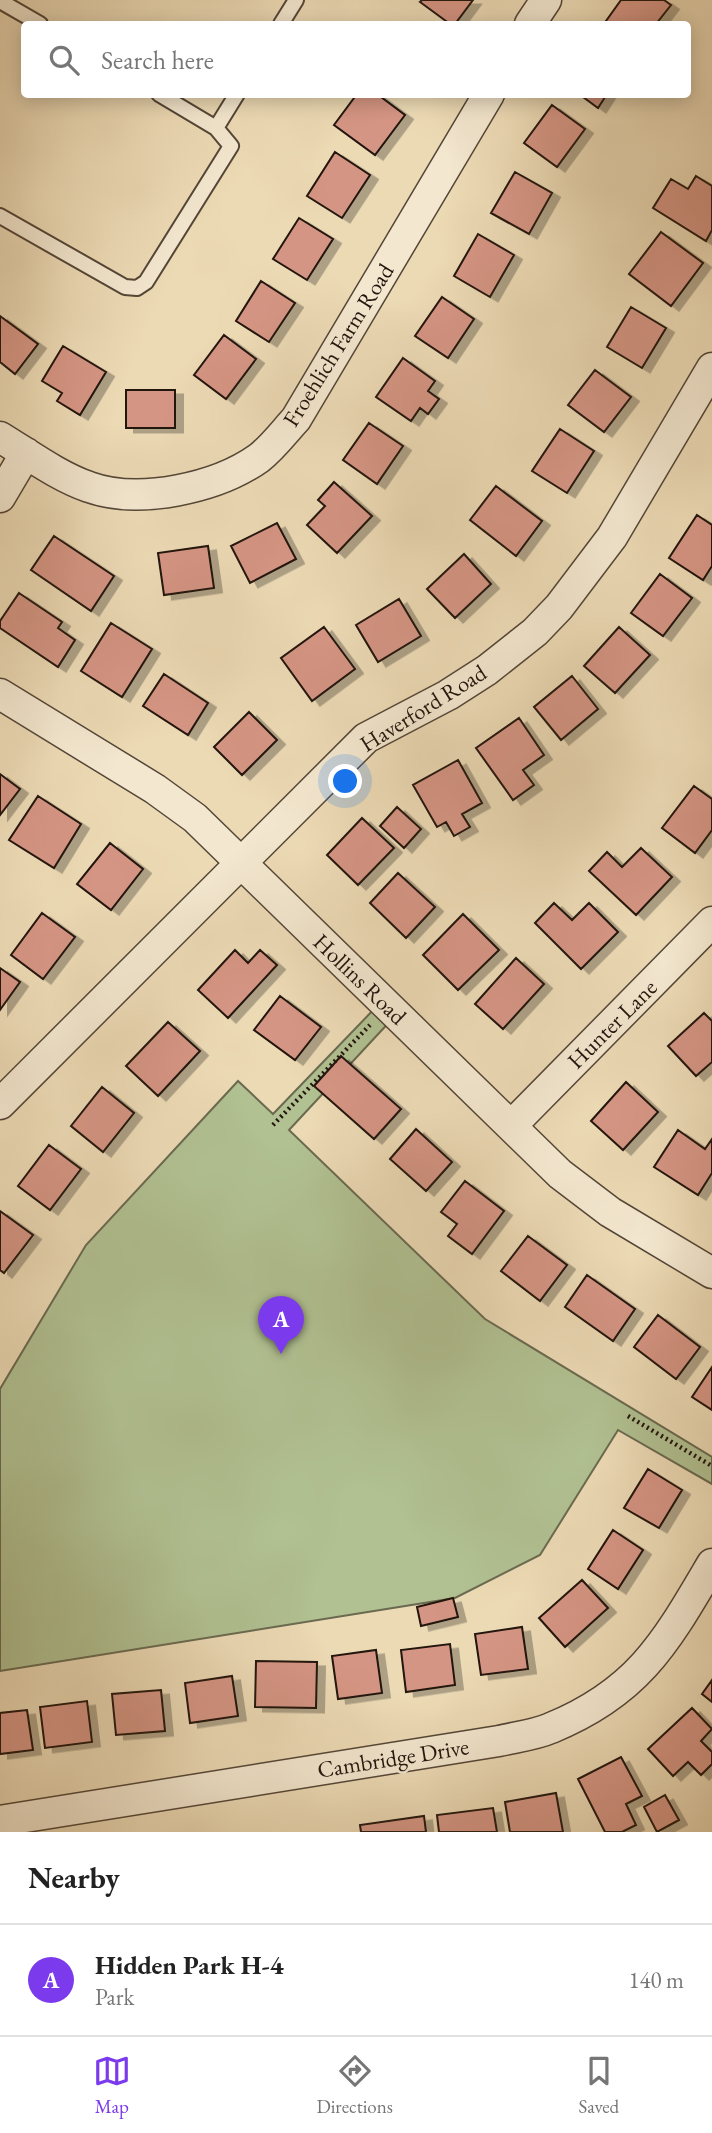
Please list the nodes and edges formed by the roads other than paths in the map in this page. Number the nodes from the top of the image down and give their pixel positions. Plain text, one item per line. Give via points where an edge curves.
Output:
1 (296, 0) edge
2 (546, 0) edge
3 (0, 1) edge
4 (35, 21) edge
5 (283, 21) edge
6 (532, 21) edge
7 (166, 98) edge
8 (235, 98) edge
9 (487, 98) edge
10 (216, 128) junction
11 (0, 216) edge
12 (712, 368) edge
13 (0, 437) edge
14 (26, 453) junction
15 (0, 497) edge
16 (0, 694) edge
17 (238, 863) junction
18 (712, 922) edge
19 (0, 1104) edge
20 (512, 1125) junction
21 (712, 1273) edge
22 (712, 1564) edge
23 (0, 1821) edge

1 - 5 lane
2 - 6 street
3 - 4 lane
7 - 10 lane
8 - 10 lane
9 - 14 street, Froehlich Farm Road via 296,419 257,459 215,482 140,494 90,488
10 - 11 lane via 231,146 146,282 136,288 125,287
12 - 17 street, Haverford Road via 612,537 551,615 488,670 366,738
13 - 14 street, Froehlich Farm Road
14 - 15 street
16 - 17 street, Hollins Road via 155,789 195,818
17 - 19 street, Haverford Road
17 - 20 street, Hollins Road
18 - 20 street, Hunter Lane
20 - 21 street, Hollins Road via 560,1174 610,1212
22 - 23 street, Cambridge Drive via 643,1670 611,1697 550,1729

